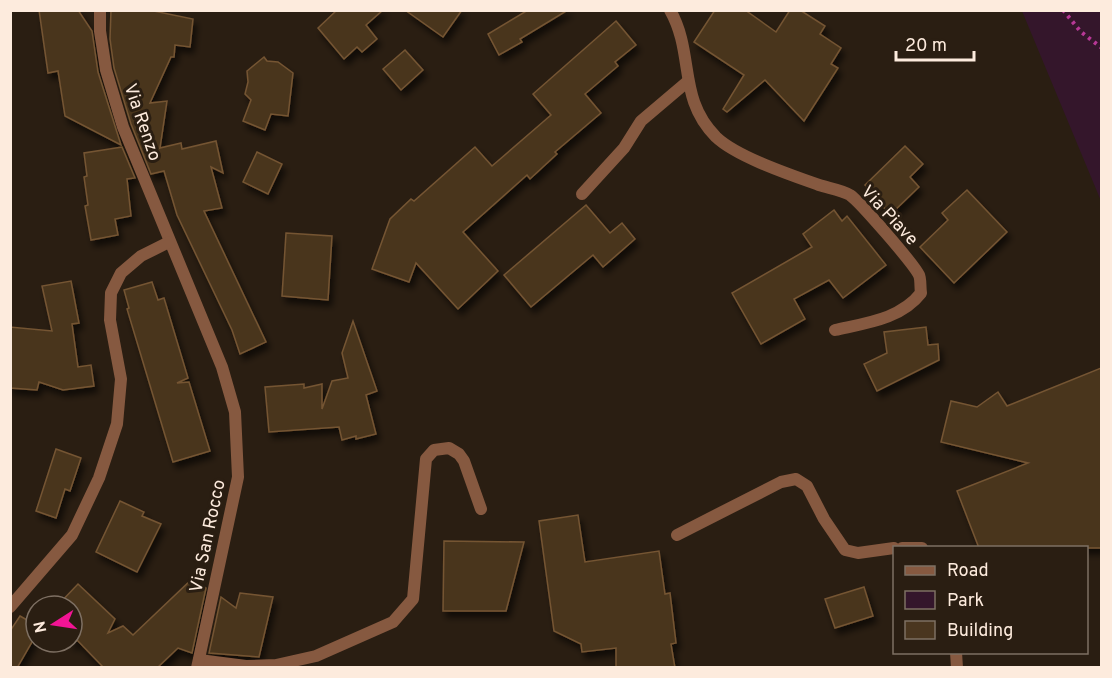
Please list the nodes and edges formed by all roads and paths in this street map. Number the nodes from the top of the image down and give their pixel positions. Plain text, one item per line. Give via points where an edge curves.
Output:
1 (100, 10) edge
2 (670, 10) edge
3 (1063, 10) edge
4 (1101, 48) edge
5 (687, 82) junction
6 (582, 194) dead end
7 (169, 242) junction
8 (835, 330) dead end
9 (481, 509) dead end
10 (677, 535) dead end
11 (893, 548) edge
12 (12, 602) edge
13 (198, 664) edge

1 - 7 street, Via Renzo via 106,70 123,127
2 - 5 street, Via Piave via 685,48
3 - 4 path
5 - 6 street via 641,121 624,148
5 - 8 street, Via Piave via 698,113 717,138 771,168 849,195 919,275 921,293 910,306 873,322
7 - 12 street via 141,256 121,273 111,293 110,320 121,379 117,424 99,478 72,535
7 - 13 street, Via San Rocco via 222,367 235,412 238,477
9 - 13 street via 459,454 449,448 434,450 426,459 413,599 393,622 316,656 276,665
10 - 11 street via 781,482 796,479 807,486 845,550 858,554

